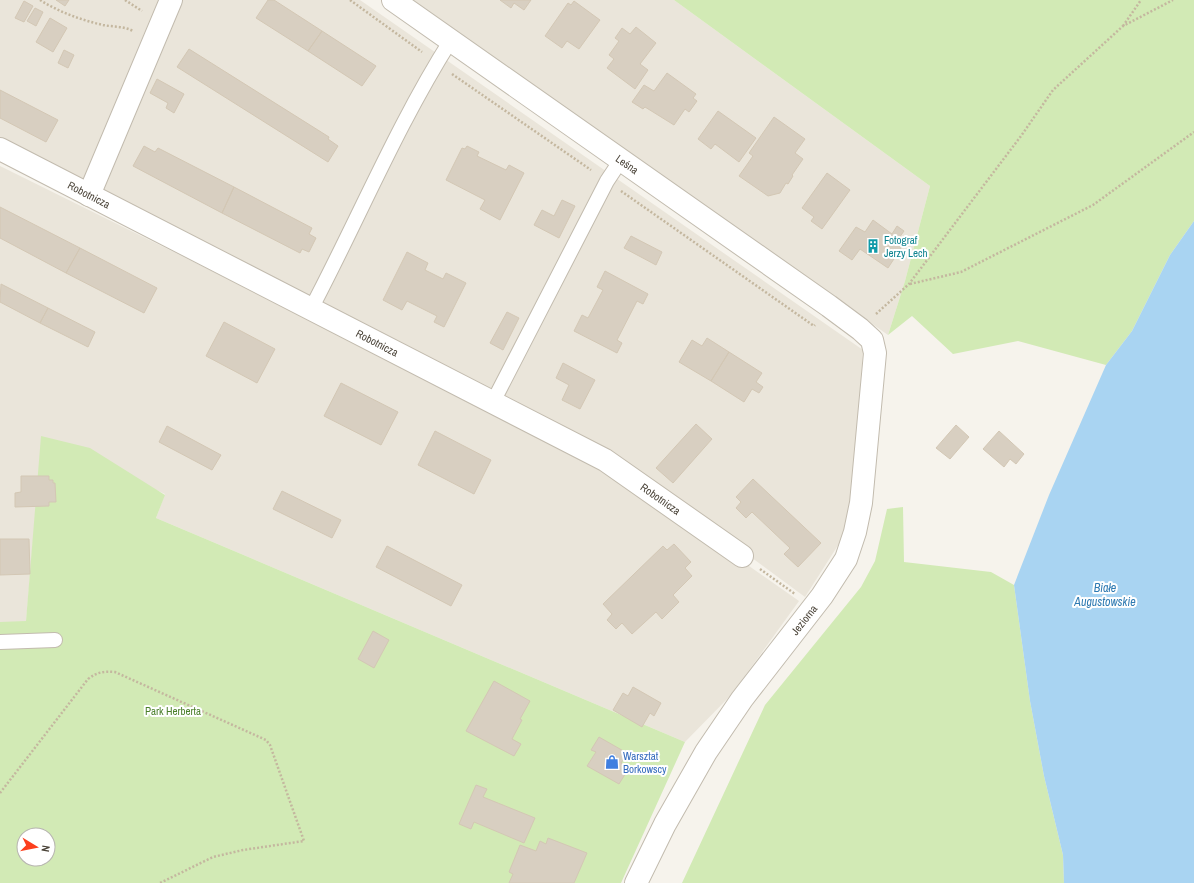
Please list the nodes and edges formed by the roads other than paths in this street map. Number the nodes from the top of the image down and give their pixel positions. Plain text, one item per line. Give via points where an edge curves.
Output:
1 (171, 0) edge
2 (393, 0) edge
3 (452, 40) junction
4 (0, 149) edge
5 (621, 160) junction
6 (89, 195) junction
7 (311, 309) junction
8 (860, 328) joint
9 (493, 402) junction
10 (742, 556) road end
11 (55, 640) dead end
12 (0, 642) edge
13 (636, 883) edge

1 - 6 street
2 - 3 street, Leśna
3 - 5 street, Leśna
3 - 7 lane via 379,171
4 - 6 street, Robotnicza
5 - 8 street, Leśna
5 - 9 lane via 603,188
6 - 7 street, Robotnicza
7 - 9 street, Robotnicza
8 - 13 street, Jeziorna via 872,340 875,353 861,503 856,532 846,559 813,608 742,700 706,752 665,824
9 - 10 street, Robotnicza via 605,460
11 - 12 lane

